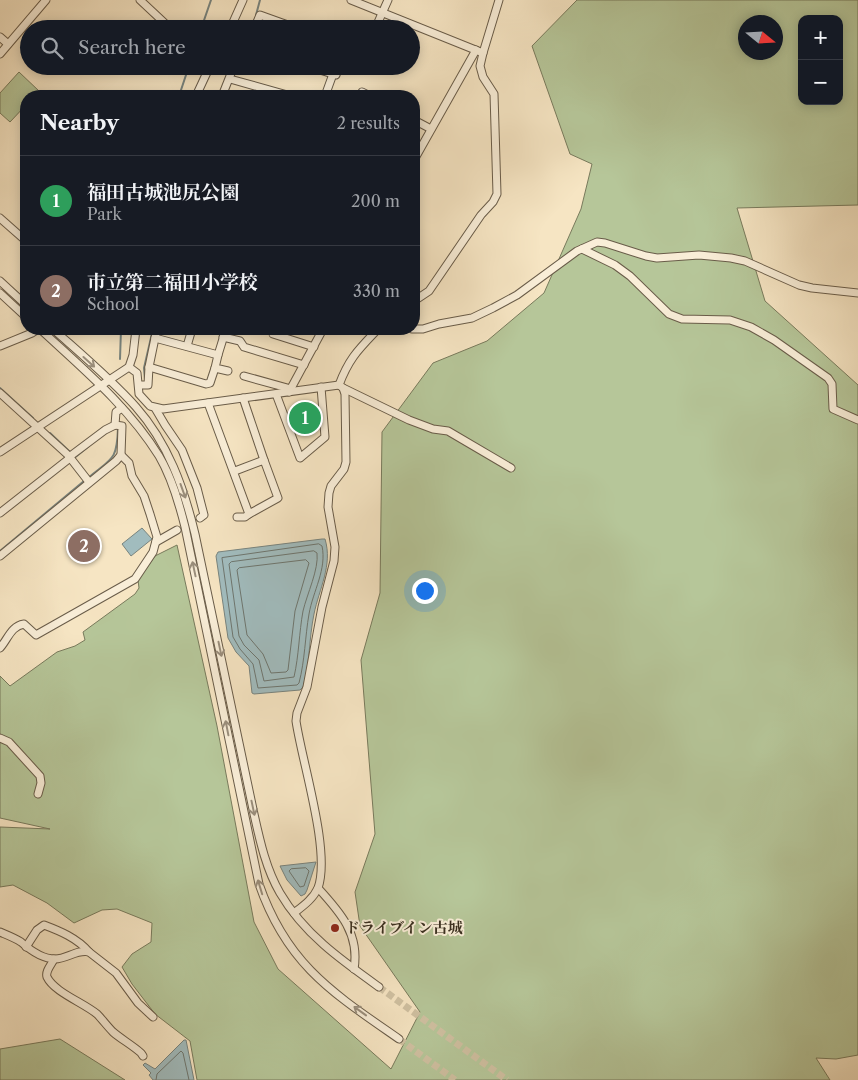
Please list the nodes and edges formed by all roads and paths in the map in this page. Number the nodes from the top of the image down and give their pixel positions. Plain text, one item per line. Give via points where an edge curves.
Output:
1 (46, 0) edge
2 (140, 0) edge
3 (243, 0) edge
4 (351, 0) edge
5 (499, 0) edge
6 (385, 1) edge
7 (382, 13) junction
8 (29, 20) edge
9 (161, 20) edge
10 (234, 20) edge
11 (258, 20) edge
12 (272, 20) edge
13 (379, 20) edge
14 (400, 20) edge
15 (420, 28) edge
16 (20, 30) edge
17 (0, 37) edge
18 (8, 44) junction
19 (479, 51) junction
20 (0, 54) edge
21 (206, 75) edge
22 (231, 75) edge
23 (333, 75) edge
24 (230, 79) junction
25 (199, 90) edge
26 (225, 90) edge
27 (270, 90) edge
28 (327, 90) edge
29 (420, 123) edge
30 (431, 129) junction
31 (420, 149) edge
32 (0, 218) edge
33 (20, 236) edge
34 (582, 249) junction
35 (0, 281) edge
36 (0, 293) edge
37 (858, 293) edge
38 (420, 297) edge
39 (20, 299) edge
40 (20, 311) edge
41 (420, 329) edge
42 (27, 335) edge
43 (46, 335) edge
44 (60, 335) edge
45 (135, 335) edge
46 (156, 335) edge
47 (190, 335) edge
48 (223, 335) edge
49 (228, 335) edge
50 (276, 335) edge
51 (320, 335) edge
52 (372, 335) edge
53 (155, 338) junction
54 (0, 346) edge
55 (187, 346) junction
56 (314, 347) junction
57 (218, 355) junction
58 (304, 365) junction
59 (129, 367) junction
60 (149, 367) junction
61 (215, 368) junction
62 (228, 371) dead end
63 (244, 376) dead end
64 (109, 380) junction
65 (143, 385) junction
66 (101, 386) junction
67 (321, 387) junction
68 (341, 387) junction
69 (290, 390) junction
70 (0, 393) edge
71 (276, 394) junction
72 (243, 398) junction
73 (208, 403) junction
74 (122, 408) junction
75 (155, 408) junction
76 (858, 420) edge
77 (117, 425) junction
78 (37, 428) junction
79 (0, 452) edge
80 (120, 455) junction
81 (71, 458) junction
82 (264, 460) junction
83 (512, 468) dead end
84 (235, 471) junction
85 (87, 480) junction
86 (0, 513) edge
87 (249, 514) junction
88 (237, 517) dead end
89 (200, 518) dead end
90 (177, 530) dead end
91 (156, 542) junction
92 (0, 556) edge
93 (0, 648) edge
94 (0, 738) edge
95 (38, 794) dead end
96 (318, 888) junction
97 (294, 913) junction
98 (0, 932) edge
99 (26, 947) junction
100 (89, 952) junction
101 (54, 959) junction
102 (354, 969) junction
103 (379, 987) tunnel mouth
104 (153, 1017) dead end
105 (399, 1039) tunnel mouth
106 (143, 1056) dead end

1 - 8 street
2 - 9 street
3 - 10 street
4 - 7 street
5 - 19 street
6 - 7 street
7 - 13 street
7 - 14 street
11 - 12 street via 260,16
15 - 19 street
16 - 18 street
17 - 18 street
18 - 20 street
19 - 30 street
19 - 38 street via 483,77 494,94 496,194 429,291
21 - 25 street
22 - 24 street
23 - 28 street
24 - 26 street
24 - 27 street
29 - 30 street
30 - 31 street
32 - 33 street
34 - 37 street via 596,242 657,258 699,255 731,258 799,285
34 - 41 street via 493,308 472,318
34 - 76 street via 630,276 669,314 682,319 730,320 774,340 828,378 832,384 833,409
35 - 39 street
36 - 40 street
42 - 54 street
43 - 66 street
44 -> 64 street
45 - 59 street
46 - 53 street
47 - 55 street
48 - 57 street
49 - 58 street via 244,347
50 - 56 street
51 - 56 street
52 - 68 street via 346,366
53 - 55 street
53 - 60 street
55 - 57 street
56 - 58 street
57 - 61 street
58 - 69 street
59 - 64 street
59 - 65 street via 138,374
60 - 61 street via 206,384 210,383
60 - 65 street via 148,386
61 - 62 street
63 - 69 street
64 - 66 street
64 -> 97 street via 150,426 173,465 183,491 263,852 280,893
65 - 75 street via 139,394
66 - 74 street
66 - 78 street
67 - 68 street
67 - 69 street
67 - 71 street via 325,437 300,458
68 - 83 street via 409,420 448,431
68 - 96 street via 346,462 331,486 328,507 335,547 334,561 307,687 296,721 320,852
69 - 71 street
70 - 78 street
71 - 72 street
72 - 73 street
72 - 82 street
73 - 75 street
73 - 84 street
74 - 77 street via 116,412
105 -> 74 street via 357,1010 305,966 280,932 264,899 178,502 159,458
75 - 89 street via 182,450 204,516
77 - 80 street via 122,426
77 - 81 street via 105,430
78 - 79 street
78 - 81 street
80 - 85 street
80 - 91 street via 129,463 132,476 144,496
81 - 85 street
81 - 86 street
82 - 84 street
82 - 87 street via 278,498
84 - 87 street
85 - 92 street
87 - 88 street
90 - 91 street
91 - 93 street via 135,578 36,635 24,624 19,625
94 - 95 street via 9,742 40,776
96 - 97 street via 313,897
96 - 102 street via 341,914 350,932 355,950
97 - 102 street via 321,943
98 - 99 street
99 - 100 street via 44,925 64,933
99 - 101 street
100 - 101 street via 83,950
100 - 104 street via 116,973
101 - 106 street via 47,976 55,986 97,1015
102 - 103 street

